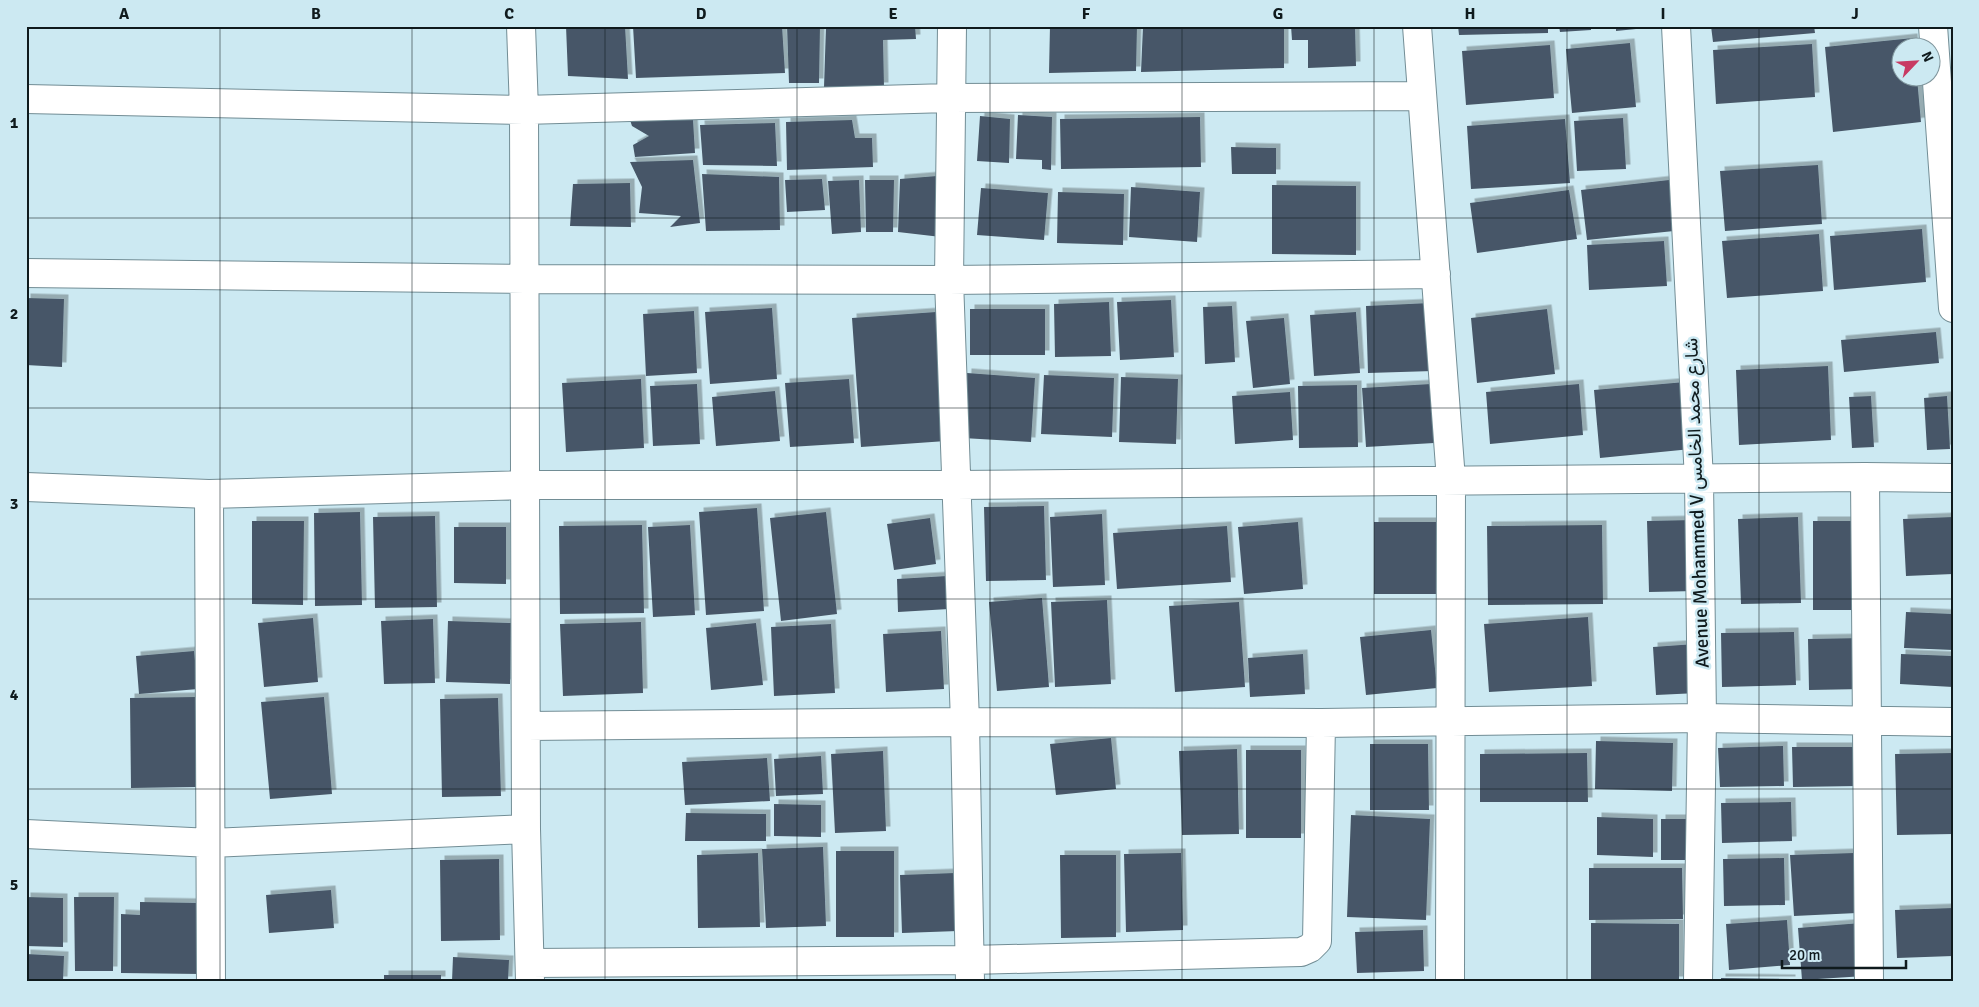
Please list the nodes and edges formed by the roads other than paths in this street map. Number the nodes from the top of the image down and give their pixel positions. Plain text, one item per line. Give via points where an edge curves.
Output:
1 (521, 26) edge
2 (952, 26) edge
3 (1417, 26) edge
4 (1676, 26) edge
5 (1933, 26) edge
6 (1421, 96) junction
7 (950, 98) junction
8 (26, 99) edge
9 (524, 110) junction
10 (26, 273) edge
11 (1436, 274) junction
12 (524, 279) junction
13 (949, 280) junction
14 (1953, 308) edge
15 (1865, 477) junction
16 (1953, 478) edge
17 (1451, 480) junction
18 (1699, 480) junction
19 (956, 485) junction
20 (26, 486) edge
21 (524, 486) junction
22 (209, 494) junction
23 (1702, 718) junction
24 (1451, 720) junction
25 (1868, 721) junction
26 (965, 722) junction
27 (1953, 722) edge
28 (1320, 723) junction
29 (527, 726) junction
30 (526, 829) junction
31 (26, 834) edge
32 (210, 843) junction
33 (970, 970) edge
34 (530, 972) edge
35 (211, 981) edge
36 (1450, 981) edge
37 (1698, 981) edge
38 (1869, 981) edge

1 - 9 street
2 - 7 street
3 - 6 street
4 - 18 street, Avenue Mohammed V شارع محمد الخامس
5 - 14 street
6 - 7 street
6 - 11 street
7 - 9 street
7 - 13 street
8 - 9 street
9 - 12 street
10 - 12 street
11 - 13 street
11 - 17 street
12 - 13 street
12 - 21 street
13 - 19 street
15 - 16 street
15 - 18 street
15 - 25 street
17 - 18 street
17 - 19 street
17 - 24 street
18 - 23 street, Avenue Mohammed V شارع محمد الخامس
19 - 21 street
19 - 26 street
20 - 22 street
21 - 22 street
21 - 29 street
22 - 32 street
23 - 24 street
23 - 25 street
23 - 37 street, Avenue Mohammed V شارع محمد الخامس
24 - 28 street
24 - 36 street
25 - 27 street
25 - 38 street
26 - 28 street
26 - 29 street
26 - 33 street
28 - 33 street via 1317,941 1310,948 1301,952
29 - 30 street
30 - 32 street
30 - 34 street
31 - 32 street
32 - 35 street
33 - 34 street

